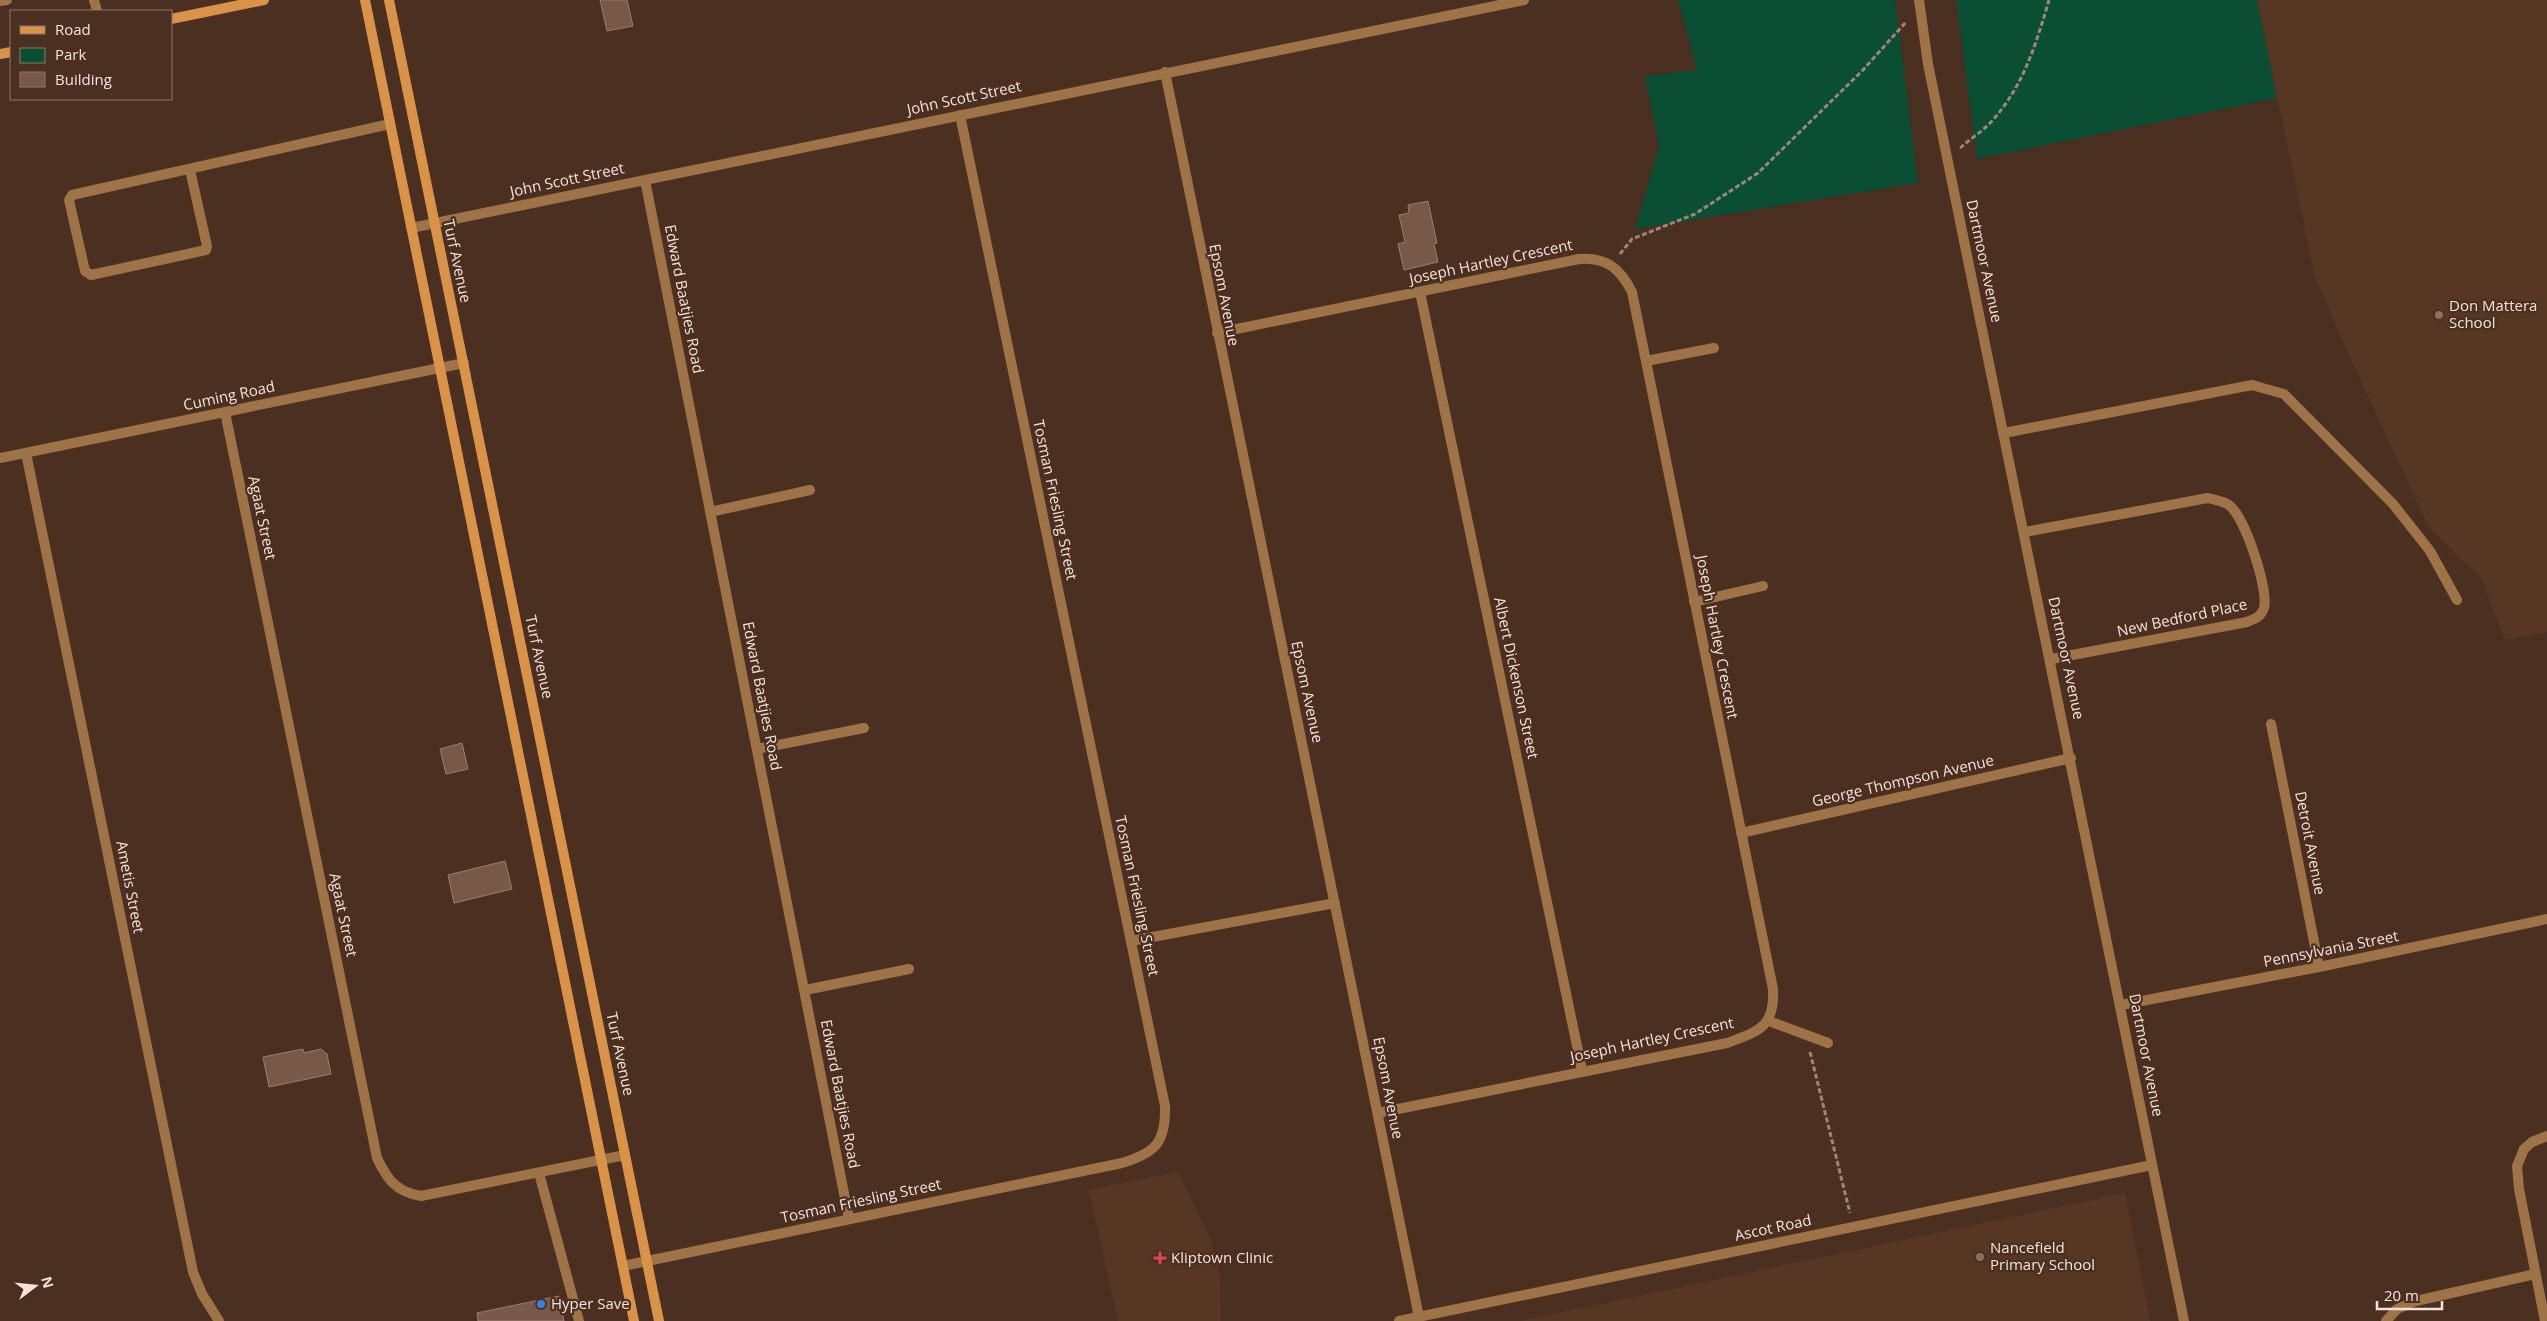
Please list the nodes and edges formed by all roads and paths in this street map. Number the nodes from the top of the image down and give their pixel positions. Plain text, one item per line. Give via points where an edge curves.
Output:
1 (7, 0) edge
2 (264, 0) edge
3 (365, 0) edge
4 (388, 0) edge
5 (1524, 0) edge
6 (2049, 0) edge
7 (0, 1) edge
8 (1919, 4) edge
9 (172, 19) edge
10 (1165, 72) junction
11 (960, 115) junction
12 (390, 124) junction
13 (1948, 157) junction
14 (190, 170) junction
15 (645, 180) junction
16 (434, 223) junction
17 (411, 228) junction
18 (1612, 265) junction
19 (1420, 292) junction
20 (1217, 333) junction
21 (1714, 348) dead end
22 (1646, 361) junction
23 (464, 363) junction
24 (439, 368) junction
25 (225, 412) junction
26 (2004, 433) junction
27 (26, 452) junction
28 (0, 458) edge
29 (810, 490) dead end
30 (710, 512) junction
31 (2024, 532) junction
32 (1763, 586) dead end
33 (2457, 600) dead end
34 (1694, 602) junction
35 (2051, 658) junction
36 (2271, 724) dead end
37 (864, 728) dead end
38 (757, 748) junction
39 (2071, 758) junction
40 (1741, 833) junction
41 (1335, 903) junction
42 (2547, 919) edge
43 (1132, 941) junction
44 (2319, 967) junction
45 (909, 969) dead end
46 (804, 990) junction
47 (2121, 1005) junction
48 (1769, 1021) junction
49 (1806, 1035) junction
50 (1828, 1043) dead end
51 (1582, 1070) junction
52 (1378, 1113) junction
53 (2547, 1136) edge
54 (625, 1155) junction
55 (601, 1161) junction
56 (2152, 1165) junction
57 (540, 1173) junction
58 (1851, 1216) dead end
59 (849, 1219) junction
60 (646, 1262) junction
61 (623, 1266) junction
62 (2535, 1274) junction
63 (1418, 1317) junction
64 (219, 1321) edge
65 (579, 1321) edge
66 (634, 1321) edge
67 (659, 1321) edge
68 (1399, 1321) edge
69 (2184, 1321) edge
70 (2386, 1321) edge
71 (2544, 1321) edge

1 - 7 street
2 - 9 main road
3 - 12 main road
4 - 16 main road, Turf Avenue
5 - 10 street, John Scott Street
6 - 13 path via 2032,56 2014,93 1991,122
8 - 13 street, Dartmoor Avenue
8 - 18 path via 1862,71 1758,174 1695,214 1632,239
10 - 11 street, John Scott Street
10 - 20 street, Epsom Avenue
11 - 15 street, John Scott Street
11 - 43 street, Tosman Friesling Street
12 - 14 street
12 - 17 main road
13 - 26 street, Dartmoor Avenue
14 - 14 street via 206,250 91,275 85,271 70,200 72,196
15 - 16 street, John Scott Street
15 - 30 street, Edward Baatjies Road
16 - 17 street, John Scott Street
16 - 23 main road, Turf Avenue
17 - 24 main road
18 - 19 street, Joseph Hartley Crescent via 1593,258 1579,259
18 - 22 street, Joseph Hartley Crescent via 1632,292
19 - 20 street, Joseph Hartley Crescent
19 - 51 street, Albert Dickenson Street
20 - 41 street, Epsom Avenue
21 - 22 street
22 - 34 street, Joseph Hartley Crescent
23 - 24 street, Cuming Road
23 - 54 main road, Turf Avenue
24 - 25 street, Cuming Road
24 - 55 main road
25 - 27 street, Cuming Road
25 - 57 street, Agaat Street via 377,1158 396,1187 408,1194 421,1196
26 - 31 street, Dartmoor Avenue
26 - 33 street via 2252,385 2284,394 2393,504 2430,551
27 - 28 street, Cuming Road
27 - 64 street, Ametis Street via 193,1272
29 - 30 street
30 - 38 street, Edward Baatjies Road
31 - 35 street, Dartmoor Avenue
31 - 35 street, New Bedford Place via 2194,499 2218,500 2228,504 2240,516 2262,588 2264,607 2261,615 2247,622
32 - 34 street
34 - 40 street, Joseph Hartley Crescent
35 - 39 street, Dartmoor Avenue
36 - 44 street, Detroit Avenue
37 - 38 street
38 - 46 street, Edward Baatjies Road
39 - 40 street, George Thompson Avenue
39 - 47 street, Dartmoor Avenue
40 - 48 street, Joseph Hartley Crescent via 1773,989 1774,1006
41 - 43 street
41 - 52 street, Epsom Avenue
42 - 44 street, Pennsylvania Street
43 - 59 street, Tosman Friesling Street via 1165,1106 1165,1123 1154,1149 1143,1157 1122,1163
44 - 47 street, Pennsylvania Street
45 - 46 street
46 - 59 street, Edward Baatjies Road
47 - 56 street, Dartmoor Avenue
48 - 49 street
48 - 51 street, Joseph Hartley Crescent via 1759,1030 1727,1043
49 - 50 street
49 - 58 path
51 - 52 street, Joseph Hartley Crescent
52 - 63 street, Epsom Avenue
53 - 62 street via 2524,1149 2516,1166
54 - 55 street, Agaat Street
54 - 60 main road, Turf Avenue
55 - 57 street, Agaat Street
55 - 61 main road
56 - 63 street, Ascot Road
56 - 69 street, Dartmoor Avenue
57 - 65 street
59 - 60 street, Tosman Friesling Street
60 - 61 street, Tosman Friesling Street
60 - 67 main road, Turf Avenue
61 - 66 main road
62 - 70 street via 2416,1301 2397,1309
62 - 71 street
63 - 68 street, Ascot Road

